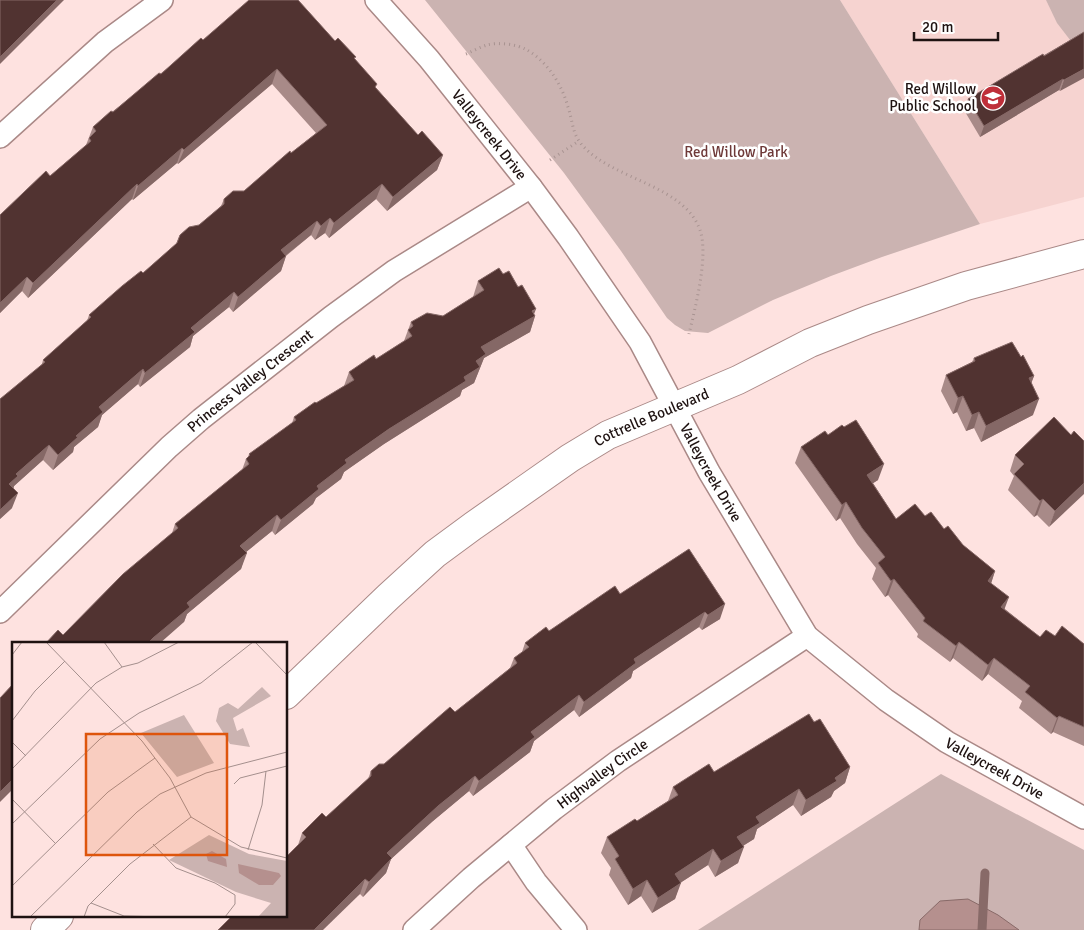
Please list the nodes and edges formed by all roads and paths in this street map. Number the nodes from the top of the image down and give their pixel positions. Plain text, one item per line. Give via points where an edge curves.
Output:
1 (162, 0) edge
2 (376, 0) edge
3 (466, 54) dead end
4 (0, 137) edge
5 (579, 141) junction
6 (550, 160) dead end
7 (530, 187) junction
8 (1084, 254) edge
9 (689, 334) dead end
10 (674, 406) junction
11 (0, 612) edge
12 (807, 636) junction
13 (288, 693) edge
14 (1084, 818) edge
15 (510, 845) junction
16 (57, 918) edge
17 (45, 930) edge
18 (414, 930) edge
19 (576, 930) edge

1 - 4 street via 106,42
2 - 7 street, Valleycreek Drive via 429,59
3 - 5 path via 488,45 508,45 527,50 544,63 559,84
5 - 6 path
5 - 9 path via 594,156 678,200 691,214 700,230 704,249
7 - 10 street, Valleycreek Drive via 640,342
7 - 11 street, Princess Valley Crescent via 386,277 201,419
8 - 10 main road, Cottrelle Boulevard via 966,286 868,320
10 - 12 street, Valleycreek Drive via 709,472
10 - 13 main road, Cottrelle Boulevard via 608,435 570,458 434,554
12 - 14 street, Valleycreek Drive via 886,700 947,742
12 - 15 street, Highvalley Circle via 618,761
15 - 18 street, Highvalley Circle
15 - 19 street
16 - 17 main road

